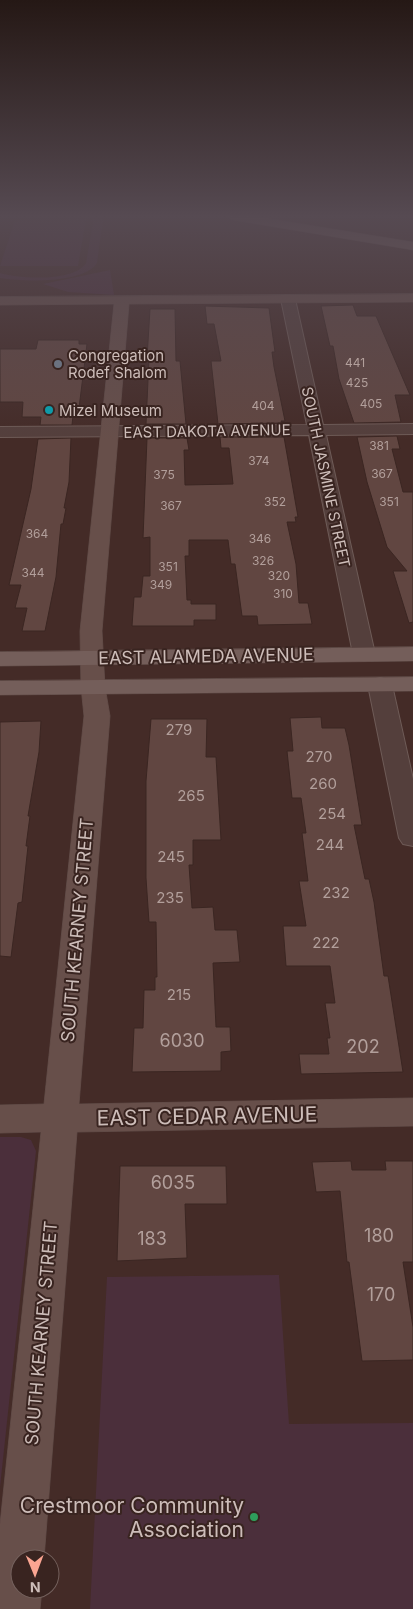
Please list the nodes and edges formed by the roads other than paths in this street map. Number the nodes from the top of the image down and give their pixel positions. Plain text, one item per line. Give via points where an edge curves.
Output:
1 (413, 298) edge
2 (288, 299) junction
3 (122, 300) junction
4 (0, 301) edge
5 (413, 429) edge
6 (315, 430) junction
7 (0, 432) edge
8 (109, 432) junction
9 (364, 654) junction
10 (413, 654) edge
11 (92, 658) junction
12 (0, 659) edge
13 (413, 684) edge
14 (380, 685) junction
15 (93, 687) junction
16 (0, 688) edge
17 (413, 838) edge
18 (413, 1112) edge
19 (60, 1118) junction
20 (0, 1119) edge
21 (21, 1549) edge

1 - 2 street
2 - 3 street
2 - 6 street, SOUTH JASMINE STREET
3 - 4 street
3 - 8 street, SOUTH KEARNEY STREET
5 - 6 street, EAST DAKOTA AVENUE
6 - 8 street, EAST DAKOTA AVENUE
6 - 9 street, SOUTH JASMINE STREET
7 - 8 street, EAST DAKOTA AVENUE
8 - 11 street, SOUTH KEARNEY STREET via 90,631
9 - 10 main road, EAST ALAMEDA AVENUE
9 - 11 main road, EAST ALAMEDA AVENUE
11 - 12 main road, EAST ALAMEDA AVENUE
11 - 15 street, SOUTH KEARNEY STREET
13 - 14 main road, EAST ALAMEDA AVENUE
14 - 15 main road, EAST ALAMEDA AVENUE
14 - 17 street
15 - 16 main road, EAST ALAMEDA AVENUE
15 - 19 street, SOUTH KEARNEY STREET via 97,716
18 - 19 street, EAST CEDAR AVENUE
19 - 20 street, EAST CEDAR AVENUE
19 - 21 street, SOUTH KEARNEY STREET

